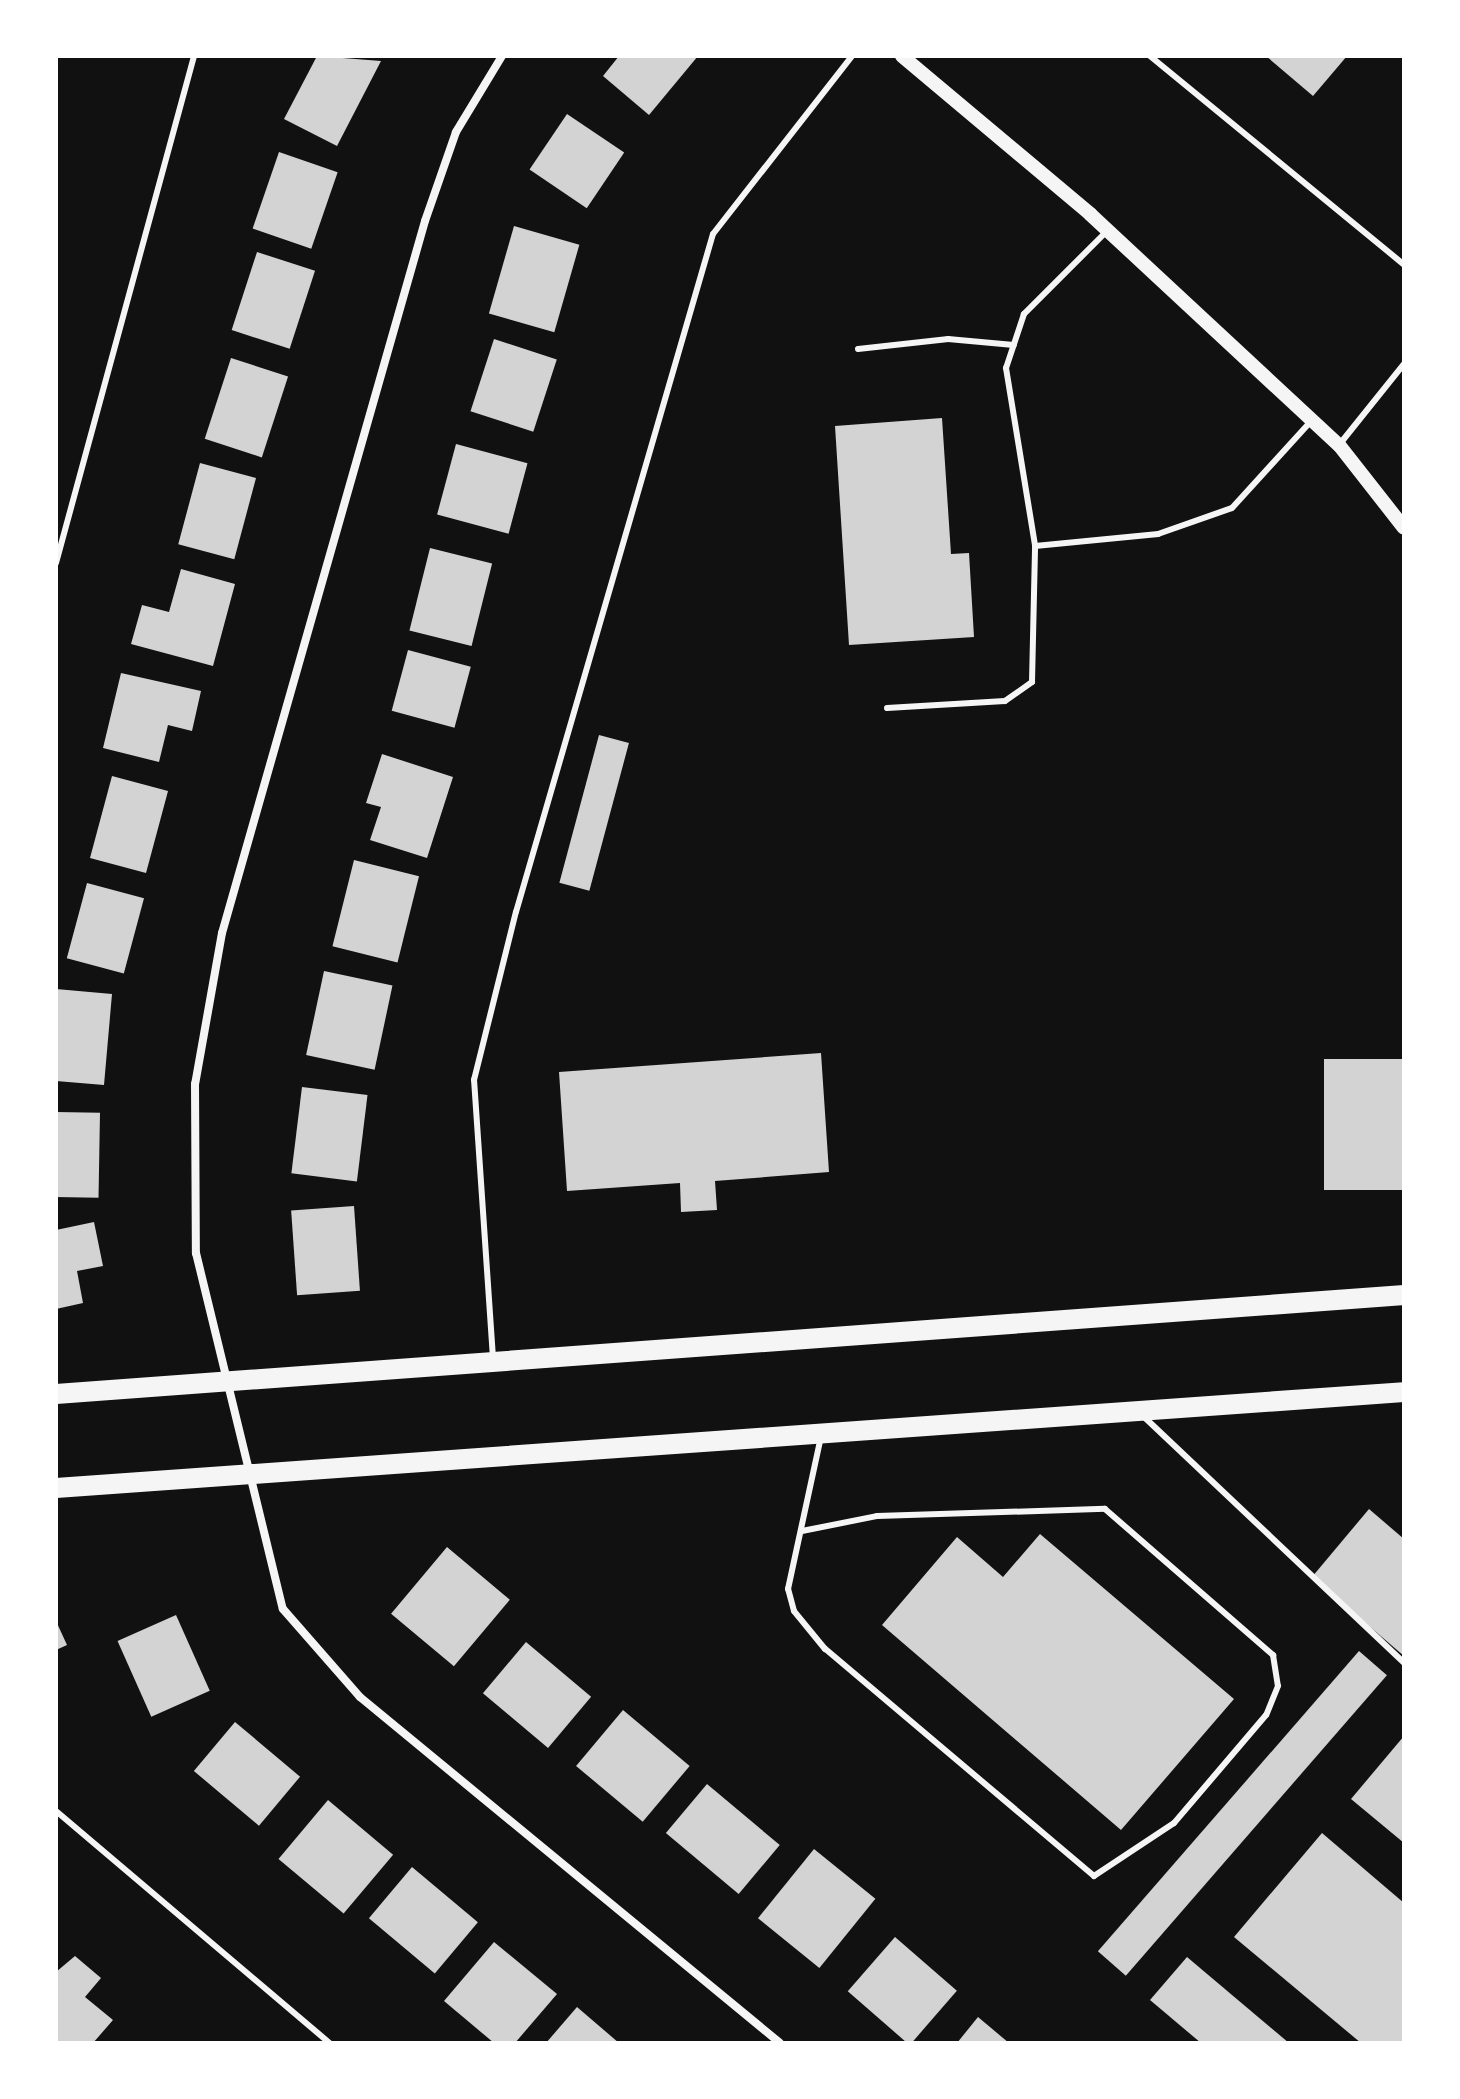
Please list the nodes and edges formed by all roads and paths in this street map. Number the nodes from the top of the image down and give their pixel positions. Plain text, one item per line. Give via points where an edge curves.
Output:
1 (194, 56) edge
2 (502, 56) edge
3 (852, 56) edge
4 (902, 56) edge
5 (1150, 56) edge
6 (1108, 230) junction
7 (1404, 265) edge
8 (1014, 345) junction
9 (858, 349) dead end
10 (1404, 364) edge
11 (1312, 420) junction
12 (1339, 445) junction
13 (1404, 528) edge
14 (1035, 546) junction
15 (56, 563) edge
16 (887, 708) dead end
17 (1404, 1295) edge
18 (493, 1362) junction
19 (222, 1382) junction
20 (1404, 1392) edge
21 (56, 1394) edge
22 (1138, 1411) junction
23 (822, 1433) junction
24 (248, 1474) junction
25 (56, 1488) edge
26 (802, 1531) junction
27 (1404, 1663) edge
28 (56, 1811) edge
29 (330, 2043) edge
30 (780, 2043) edge

1 - 15 lane
2 - 19 street via 456,132 425,221 222,933 195,1084 196,1253
3 - 18 lane via 713,234 516,912 474,1080
4 - 6 street
5 - 7 lane
6 - 8 lane via 1024,314
6 - 11 street
8 - 9 lane via 948,339
8 - 14 lane via 1006,368
10 - 12 lane
11 - 12 street
11 - 14 lane via 1232,508 1158,534
12 - 13 street
14 - 16 lane via 1032,682 1005,701
17 - 18 main road
18 - 19 main road
19 - 21 main road
19 - 24 street
20 - 22 main road
22 - 23 main road
22 - 27 lane
23 - 24 main road
23 - 26 lane
24 - 25 main road
24 - 30 street via 283,1609 327,1662
26 - 26 lane via 788,1589 794,1611 825,1649 1094,1876 1174,1823 1266,1715 1278,1686 1273,1655 1105,1509 877,1516
28 - 29 lane

